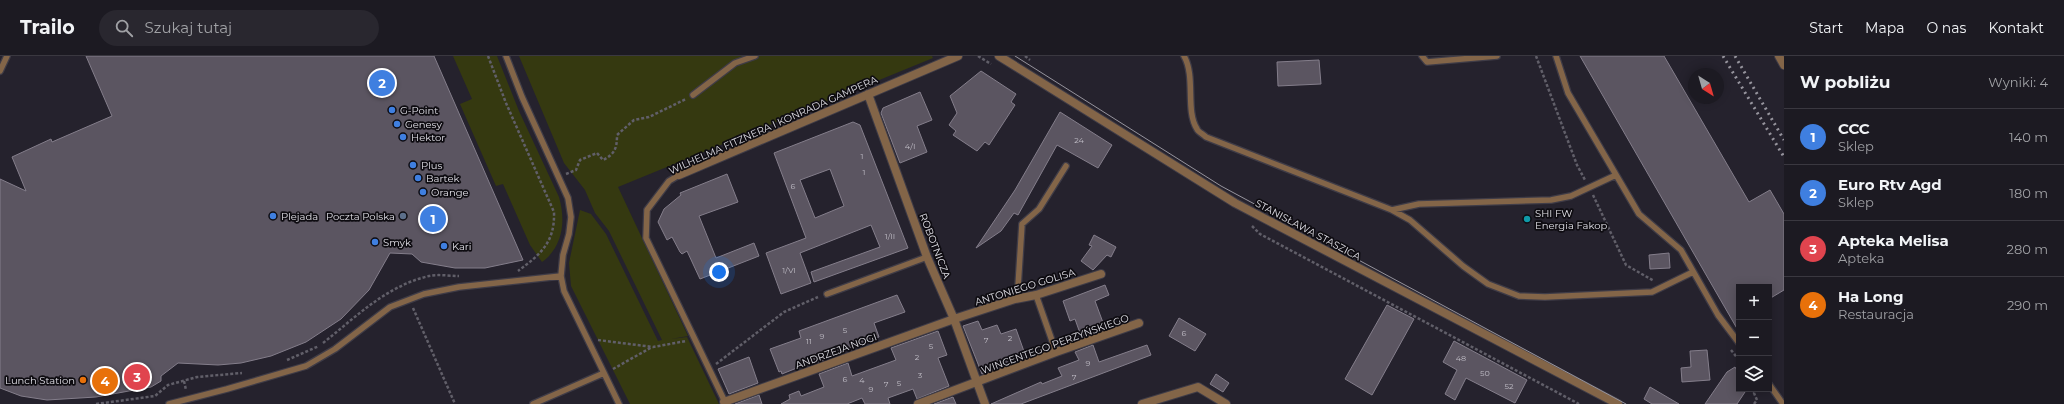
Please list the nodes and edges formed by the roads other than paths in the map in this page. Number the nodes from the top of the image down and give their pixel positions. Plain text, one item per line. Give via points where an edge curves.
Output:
1 (7, 56) edge
2 (506, 56) edge
3 (755, 56) edge
4 (958, 56) edge
5 (999, 56) edge
6 (1184, 56) edge
7 (1422, 56) edge
8 (1497, 56) edge
9 (1556, 56) edge
10 (1779, 56) edge
11 (1784, 65) edge
12 (0, 71) edge
13 (868, 94) junction
14 (693, 95) road end
15 (1066, 166) dead end
16 (678, 175) joint
17 (1616, 175) junction
18 (1392, 210) junction
19 (927, 258) junction
20 (1693, 272) junction
21 (1101, 274) dead end
22 (561, 276) junction
23 (827, 294) road end
24 (1036, 295) junction
25 (1016, 299) junction
26 (954, 319) junction
27 (1139, 323) dead end
28 (1736, 339) edge
29 (1056, 352) junction
30 (604, 374) junction
31 (977, 383) junction
32 (1772, 388) edge
33 (725, 403) edge
34 (169, 404) edge
35 (533, 404) edge
36 (619, 404) edge
37 (918, 404) edge
38 (985, 404) edge
39 (1142, 404) edge
40 (1226, 404) edge
41 (1618, 404) edge
42 (1783, 404) edge

1 - 12 lane
2 - 22 lane via 568,198 570,234 563,255
3 - 14 lane via 735,63
4 - 13 street, WILHELMA FITZNERA I KONRADA GAMPERA
5 - 41 street, STANISŁAWA STASZICA via 1235,203
6 - 18 lane via 1188,64 1193,119 1197,130 1206,137
7 - 8 lane via 1427,62
9 - 17 lane via 1568,93
10 - 11 street
13 - 16 street, WILHELMA FITZNERA I KONRADA GAMPERA
13 - 19 street, ROBOTNICZA
15 - 25 lane via 1039,209 1022,224 1018,287 1014,294
16 - 33 lane, WILHELMA FITZNERA I KONRADA GAMPERA via 669,180 647,210 646,238
17 - 18 lane via 1572,196 1551,200 1419,204
17 - 20 lane via 1638,214 1681,250
18 - 20 lane via 1410,220 1488,284 1519,296 1652,292
19 - 23 lane
19 - 26 street, ROBOTNICZA
20 - 28 lane via 1718,315
21 - 24 street, ANTONIEGO GOLISA
22 - 30 lane via 564,291
22 - 34 lane via 458,286 410,299 390,307 335,349 306,366
24 - 25 street, ANTONIEGO GOLISA
24 - 29 lane
25 - 26 street, ANTONIEGO GOLISA
26 - 31 street, ROBOTNICZA
26 - 33 street, ANDRZEJA NOGI
27 - 29 street, WINCENTEGO PERZYŃSKIEGO
29 - 31 street, WINCENTEGO PERZYŃSKIEGO
30 - 35 lane
30 - 36 lane
31 - 37 street, WINCENTEGO PERZYŃSKIEGO
31 - 38 street, ROBOTNICZA
32 - 42 lane
39 - 40 street via 1198,387

